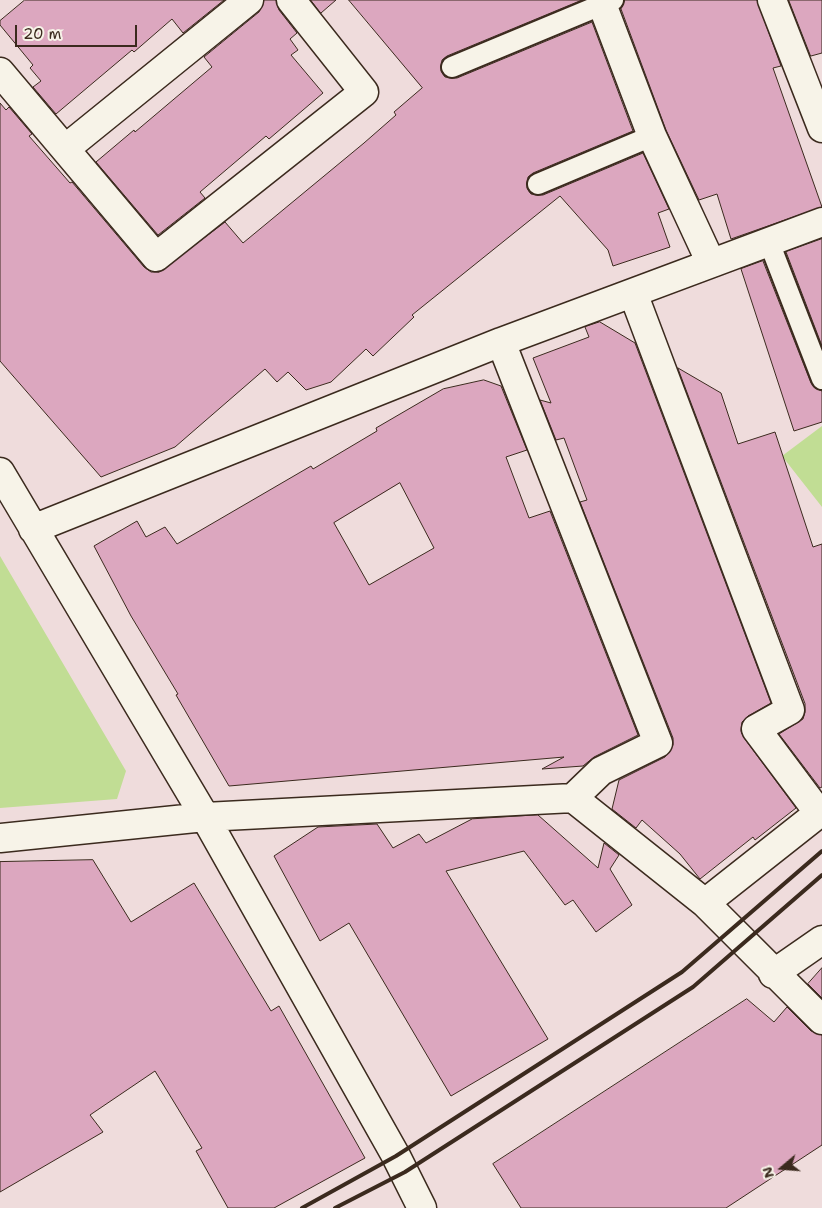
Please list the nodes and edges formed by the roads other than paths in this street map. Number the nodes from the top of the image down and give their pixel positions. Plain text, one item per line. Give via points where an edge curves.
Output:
1 (249, 0) edge
2 (291, 0) edge
3 (772, 0) edge
4 (608, 2) edge
5 (452, 67) dead end
6 (0, 72) edge
7 (822, 128) edge
8 (652, 136) junction
9 (65, 149) junction
10 (538, 184) dead end
11 (822, 222) edge
12 (769, 242) junction
13 (711, 264) junction
14 (633, 293) junction
15 (501, 342) junction
16 (822, 379) edge
17 (0, 472) edge
18 (33, 528) junction
19 (573, 798) junction
20 (205, 817) junction
21 (0, 838) edge
22 (705, 903) junction
23 (822, 940) edge
24 (774, 974) junction
25 (822, 1020) edge
26 (422, 1208) edge

1 - 9 street
2 - 9 street via 364,92 156,257
3 - 7 street
4 - 5 lane
4 - 8 street
6 - 9 street
8 - 10 lane
8 - 13 street
11 - 12 street
12 - 13 street
12 - 16 lane
13 - 14 street
14 - 15 street
14 - 22 street via 790,710 756,729 819,813
15 - 18 street
15 - 19 street via 658,743 601,771
17 - 18 street
18 - 20 street
19 - 20 street
19 - 22 street
20 - 21 street
20 - 26 street via 396,1156
22 - 24 street
23 - 24 street
24 - 25 street

